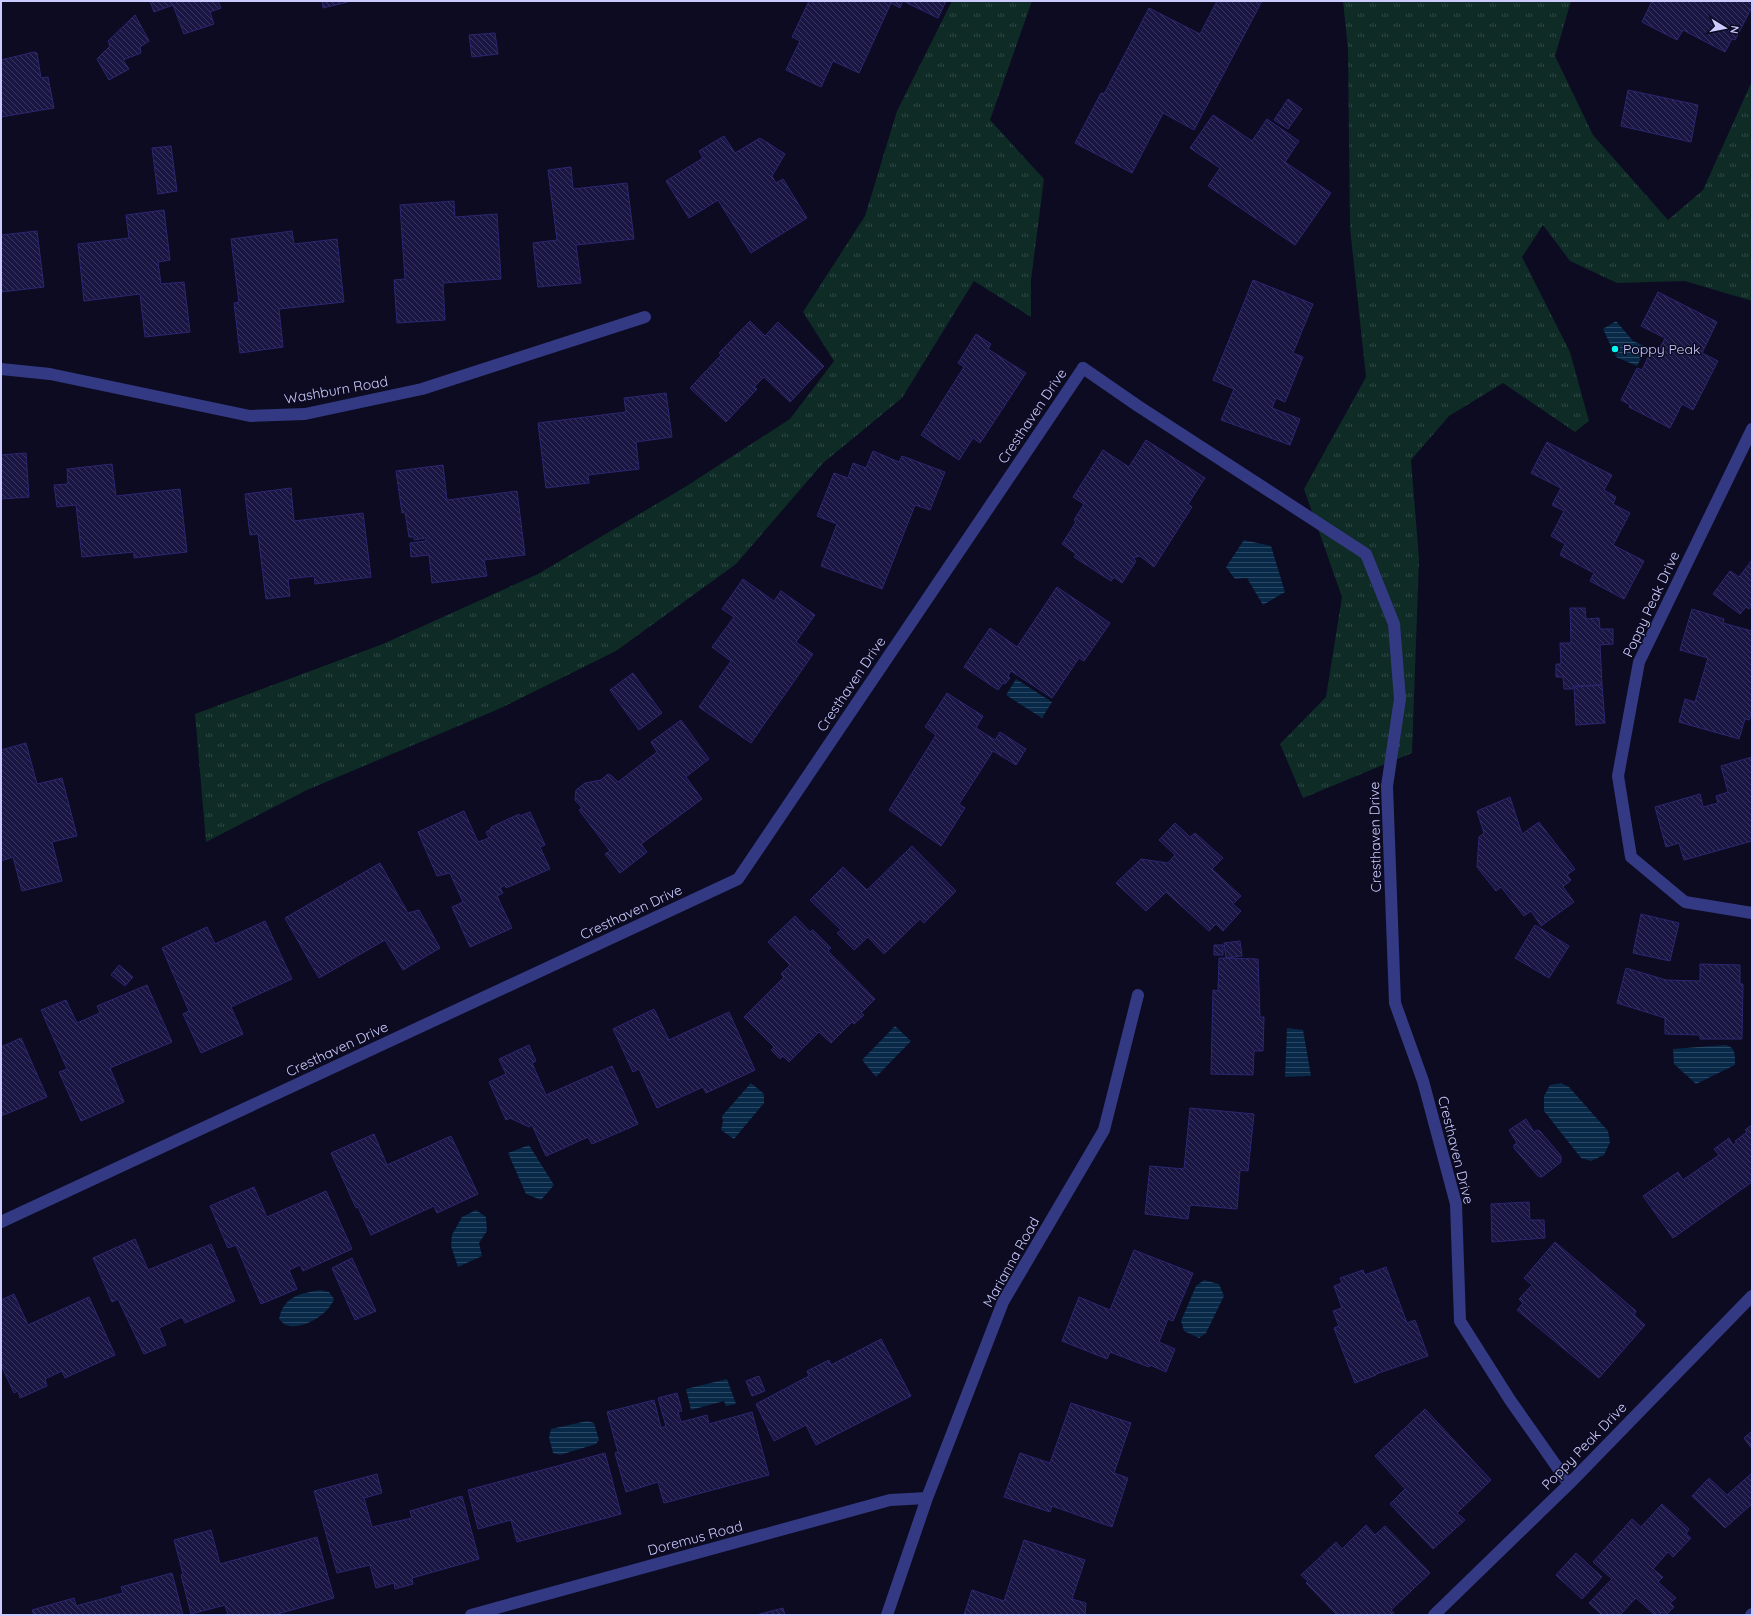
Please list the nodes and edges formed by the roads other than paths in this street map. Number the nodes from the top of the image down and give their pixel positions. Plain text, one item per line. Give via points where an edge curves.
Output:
1 (645, 317) dead end
2 (1, 369) edge
3 (1752, 429) edge
4 (1752, 913) edge
5 (1138, 995) dead end
6 (1, 1222) edge
7 (1752, 1296) edge
8 (1569, 1484) junction
9 (927, 1498) junction
10 (471, 1615) edge
11 (887, 1615) edge
12 (1434, 1615) edge

1 - 2 street, Washburn Road via 422,390 305,414 250,416 50,374
3 - 4 street, Poppy Peak Drive via 1639,662 1618,776 1632,858 1685,902
5 - 9 street, Marianna Road via 1104,1130 1003,1302
6 - 8 street, Cresthaven Drive via 738,879 1083,368 1366,554 1394,624 1400,699 1387,786 1396,1003 1423,1081 1456,1204 1460,1321 1510,1400
7 - 8 street, Poppy Peak Drive
8 - 12 street, Poppy Peak Drive
9 - 10 street, Doremus Road via 890,1500
9 - 11 street, Marianna Road

